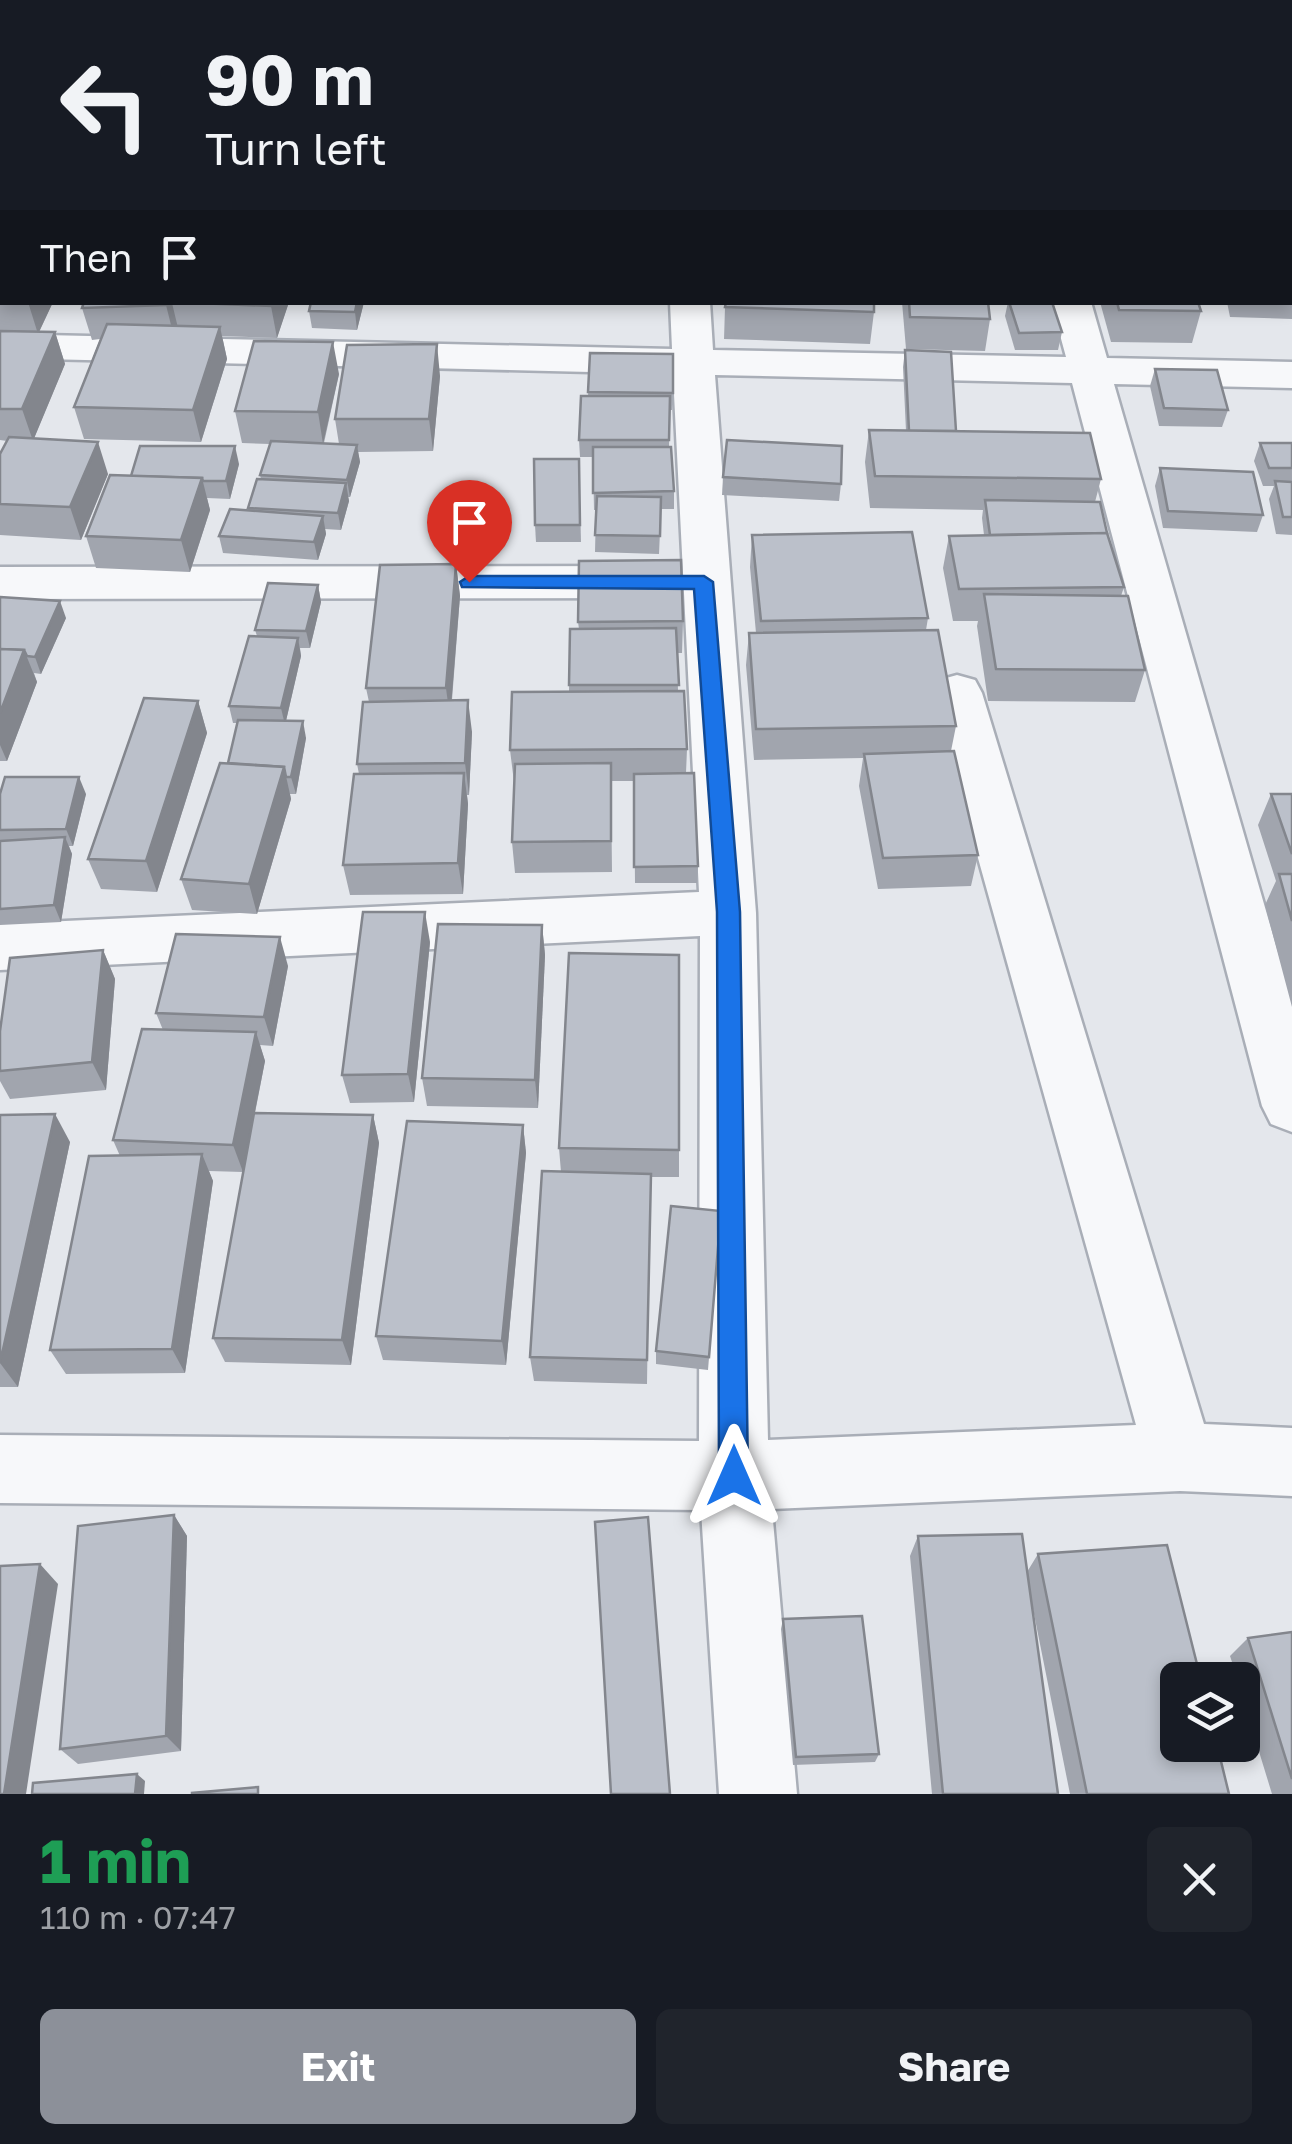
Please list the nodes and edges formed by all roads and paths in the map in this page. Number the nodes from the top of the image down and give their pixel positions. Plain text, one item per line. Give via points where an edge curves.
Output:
1 (690, 305) edge
2 (1073, 305) edge
3 (0, 346) edge
4 (695, 360) junction
5 (1088, 368) junction
6 (1292, 375) edge
7 (704, 582) junction
8 (0, 583) edge
9 (957, 693) dead end
10 (728, 912) junction
11 (0, 946) edge
12 (1292, 1106) edge
13 (1180, 1457) junction
14 (1292, 1462) edge
15 (0, 1469) edge
16 (734, 1476) junction
17 (758, 1794) edge

1 - 4 street
2 - 5 street
3 - 4 street
4 - 5 street
4 - 7 street
5 - 6 street
5 - 12 street
7 - 8 street
7 - 10 street
9 - 13 street
10 - 11 street
10 - 16 street
13 - 14 street
13 - 16 street
15 - 16 street
16 - 17 street

